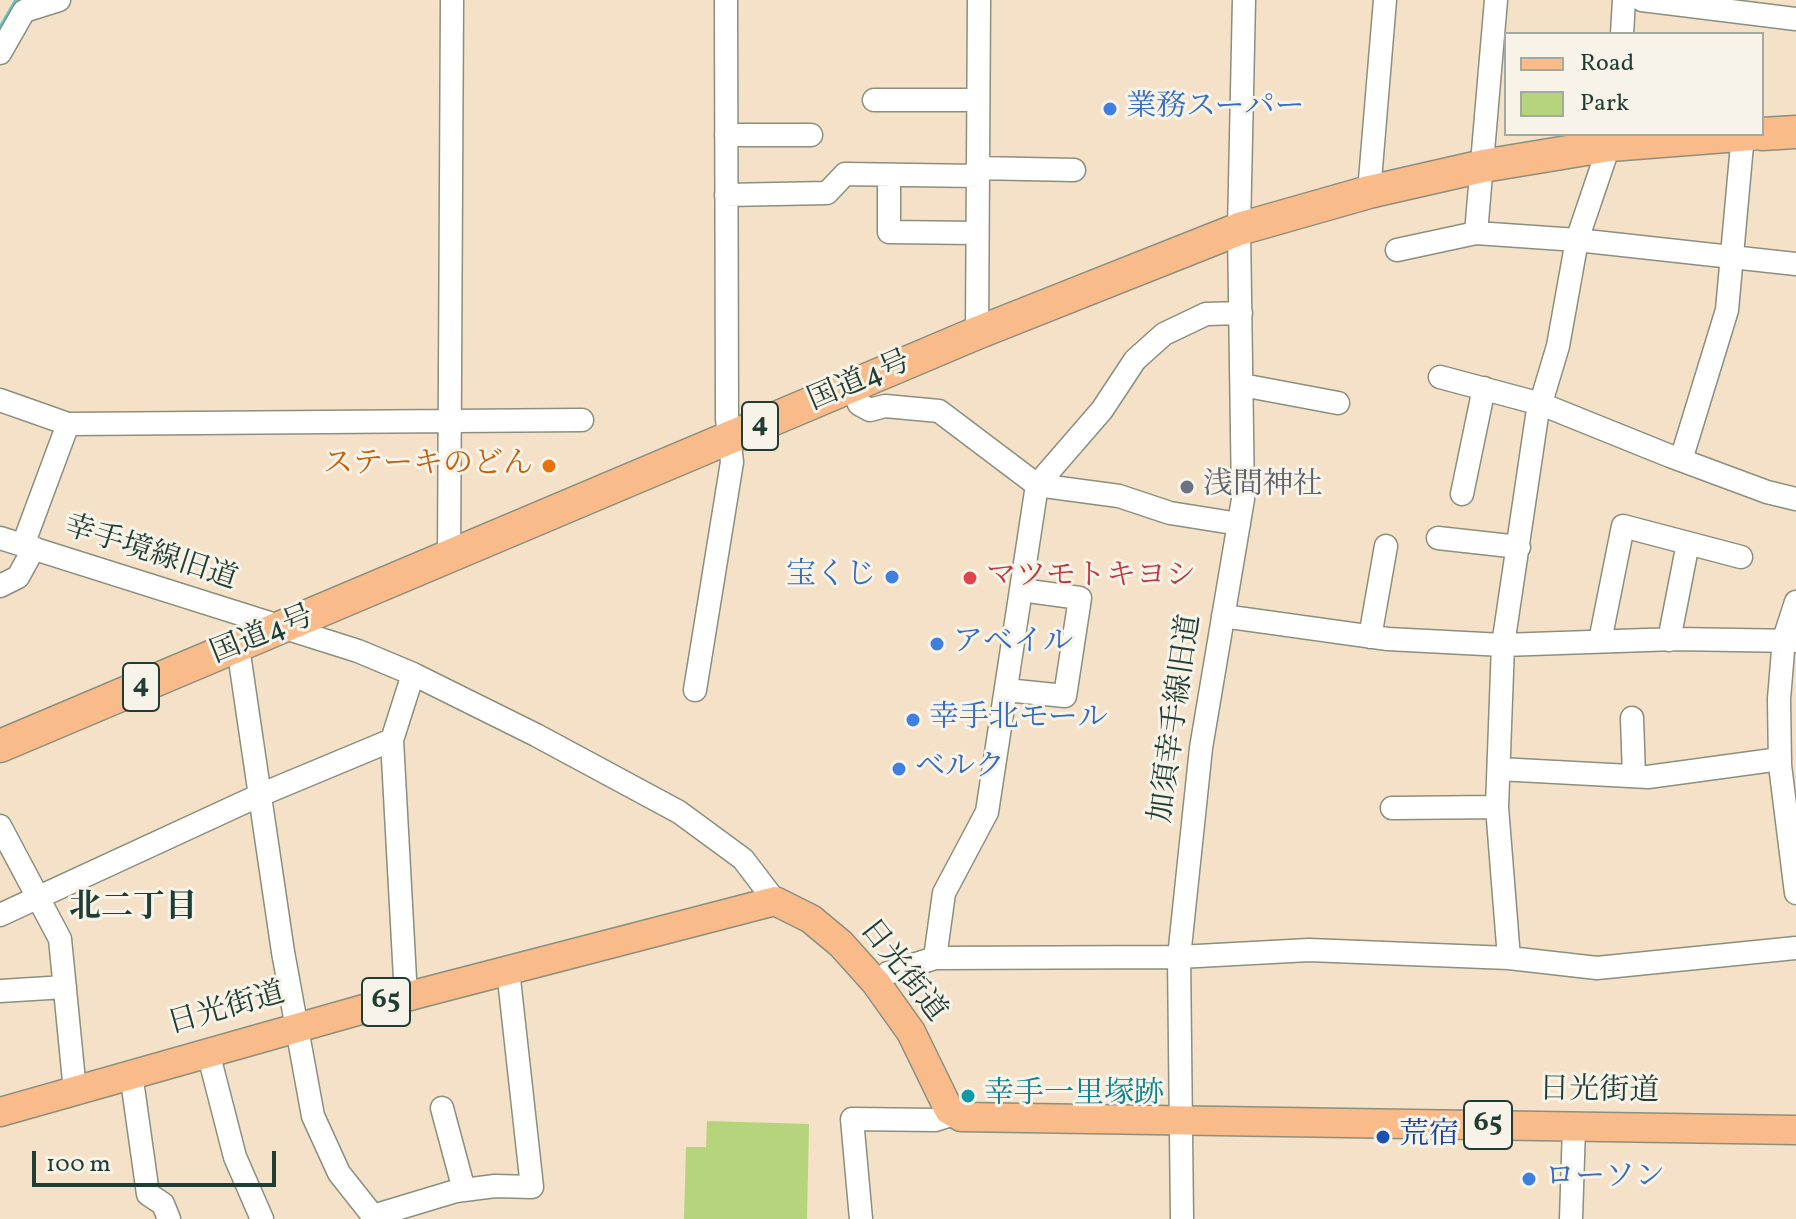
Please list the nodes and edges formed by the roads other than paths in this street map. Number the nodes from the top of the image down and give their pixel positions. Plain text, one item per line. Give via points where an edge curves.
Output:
1 (59, 0) edge
2 (452, 0) edge
3 (726, 0) edge
4 (979, 0) edge
5 (1244, 0) edge
6 (1385, 0) edge
7 (1496, 0) edge
8 (1624, 0) edge
9 (1642, 0) edge
10 (1796, 19) edge
11 (1622, 32) edge
12 (0, 53) edge
13 (874, 100) dead end
14 (977, 100) junction
15 (1796, 132) edge
16 (1764, 134) edge
17 (726, 135) junction
18 (811, 135) dead end
19 (1699, 136) edge
20 (1743, 136) edge
21 (1612, 140) edge
22 (1483, 166) junction
23 (1074, 170) dead end
24 (977, 172) junction
25 (889, 175) junction
26 (1369, 192) junction
27 (726, 195) junction
28 (1239, 229) junction
29 (977, 233) junction
30 (1476, 233) junction
31 (1577, 240) junction
32 (1397, 250) dead end
33 (1733, 259) junction
34 (1796, 264) edge
35 (1241, 313) junction
36 (977, 333) junction
37 (1440, 377) dead end
38 (1242, 385) junction
39 (852, 386) junction
40 (1484, 388) junction
41 (0, 400) edge
42 (1338, 403) dead end
43 (1541, 404) junction
44 (452, 420) junction
45 (582, 420) dead end
46 (68, 424) junction
47 (729, 440) junction
48 (1681, 460) junction
49 (1037, 485) junction
50 (1462, 494) dead end
51 (1796, 499) edge
52 (1239, 524) junction
53 (0, 538) edge
54 (1438, 538) dead end
55 (1688, 543) junction
56 (29, 546) junction
57 (1386, 546) dead end
58 (1519, 547) junction
59 (1741, 557) dead end
60 (449, 558) junction
61 (0, 586) edge
62 (1021, 590) junction
63 (1796, 602) edge
64 (1223, 616) junction
65 (282, 629) junction
66 (1370, 637) junction
67 (1669, 640) junction
68 (1790, 640) edge
69 (1600, 641) junction
70 (1503, 645) junction
71 (238, 647) junction
72 (413, 674) junction
73 (695, 690) dead end
74 (1006, 690) junction
75 (1632, 718) dead end
76 (392, 740) junction
77 (0, 746) edge
78 (1780, 759) junction
79 (1499, 769) junction
80 (1634, 776) junction
81 (260, 795) junction
82 (1497, 807) junction
83 (1392, 808) dead end
84 (0, 826) edge
85 (1796, 893) edge
86 (38, 898) junction
87 (775, 901) junction
88 (0, 915) edge
89 (1796, 948) edge
90 (1179, 957) junction
91 (935, 958) junction
92 (1509, 958) junction
93 (508, 970) junction
94 (876, 983) junction
95 (65, 987) junction
96 (0, 991) edge
97 (406, 997) junction
98 (297, 1027) junction
99 (208, 1052) junction
100 (131, 1073) junction
101 (75, 1091) junction
102 (442, 1108) dead end
103 (0, 1112) edge
104 (954, 1114) junction
105 (1181, 1119) junction
106 (1574, 1127) junction
107 (1796, 1130) edge
108 (464, 1190) junction
109 (371, 1218) edge
110 (169, 1219) edge
111 (262, 1219) edge
112 (861, 1219) edge
113 (1182, 1219) edge
114 (1571, 1219) edge

1 - 12 street via 24,11
2 - 44 street
3 - 17 street
4 - 14 street
5 - 28 street, 加須幸手線旧道
6 - 26 street
7 - 22 street
8 - 11 street
9 - 10 street
13 - 14 street
14 - 24 street
15 - 16 highway
17 - 18 street
17 - 27 street
19 - 21 highway, 国道4号 / 4
20 - 33 street
21 - 22 highway, 国道4号 / 4
21 - 31 street
22 - 26 highway, 国道4号 / 4
22 - 30 street
23 - 24 street
24 - 25 street
24 - 29 street
25 - 27 street via 845,174 827,193
25 - 29 street via 889,232
26 - 28 highway, 国道4号 / 4
27 - 47 street
28 - 35 street, 加須幸手線旧道
28 - 36 highway, 国道4号 / 4
29 - 36 street
30 - 31 street
30 - 32 street
31 - 33 street
31 - 43 street via 1558,346
33 - 34 street
33 - 48 street via 1727,310
35 - 38 street, 加須幸手線旧道
35 - 49 street via 1206,314 1164,334 1135,360 1102,410
36 - 39 highway, 国道4号 / 4
37 - 40 street
38 - 42 street
38 - 52 street, 加須幸手線旧道
39 - 47 highway, 国道4号 / 4
39 - 49 street via 859,404 870,410 885,406 939,411
40 - 43 street
40 - 50 street
41 - 46 street
43 - 48 street
43 - 58 street
44 - 45 street
44 - 46 street
44 - 60 street
46 - 56 street
47 - 60 highway, 国道4号 / 4
47 - 73 street via 732,462
48 - 51 street
49 - 52 street via 1119,496 1170,513
49 - 62 street
52 - 64 street, 加須幸手線旧道
53 - 56 street, 幸手境線旧道
54 - 58 street
55 - 59 street
55 - 67 street
55 - 69 street via 1623,526
56 - 61 street via 18,577
56 - 65 street, 幸手境線旧道
57 - 66 street
58 - 70 street
60 - 65 highway, 国道4号 / 4
62 - 74 street
62 - 74 street via 1080,598 1078,612 1065,696
63 - 68 street
64 - 66 street
64 - 90 street, 加須幸手線旧道 via 1201,748
65 - 71 highway, 国道4号 / 4
65 - 72 street, 幸手境線旧道
66 - 70 street
67 - 68 street
67 - 69 street
68 - 78 street via 1779,699
69 - 70 street
70 - 79 street
71 - 77 highway, 国道4号 / 4
71 - 81 street
72 - 76 street
72 - 87 street, 幸手境線旧道 via 679,812 743,859
74 - 91 street via 987,812 944,893
75 - 80 street
76 - 81 street
76 - 97 street
78 - 80 street
78 - 85 street
79 - 80 street
79 - 82 street
81 - 86 street
81 - 98 street
82 - 83 street
82 - 92 street
84 - 86 street
86 - 88 street
86 - 95 street via 60,939
87 - 93 main road, 日光街道 / 65
87 - 94 main road, 日光街道 via 811,919
89 - 92 street via 1597,968
90 - 91 street
90 - 92 street via 1309,950
90 - 105 street, 加須幸手線旧道
91 - 94 street via 888,973
93 - 97 main road, 日光街道 / 65
93 - 108 street via 532,1187
94 - 104 main road, 日光街道 via 911,1032
95 - 96 street
95 - 101 street
97 - 98 main road, 日光街道 / 65
98 - 99 main road, 日光街道 / 65
98 - 109 street via 313,1116 339,1173
99 - 100 main road, 日光街道 / 65
99 - 111 street via 235,1157
100 - 101 main road, 日光街道 / 65
100 - 110 street via 148,1194 163,1204
101 - 103 main road, 日光街道 / 65
102 - 108 street
104 - 105 main road, 日光街道 / 65
104 - 112 street via 935,1120 852,1119
105 - 106 main road, 日光街道 / 65
105 - 113 street, 加須幸手線旧道
106 - 107 main road, 日光街道 / 65
106 - 114 street
108 - 109 street

